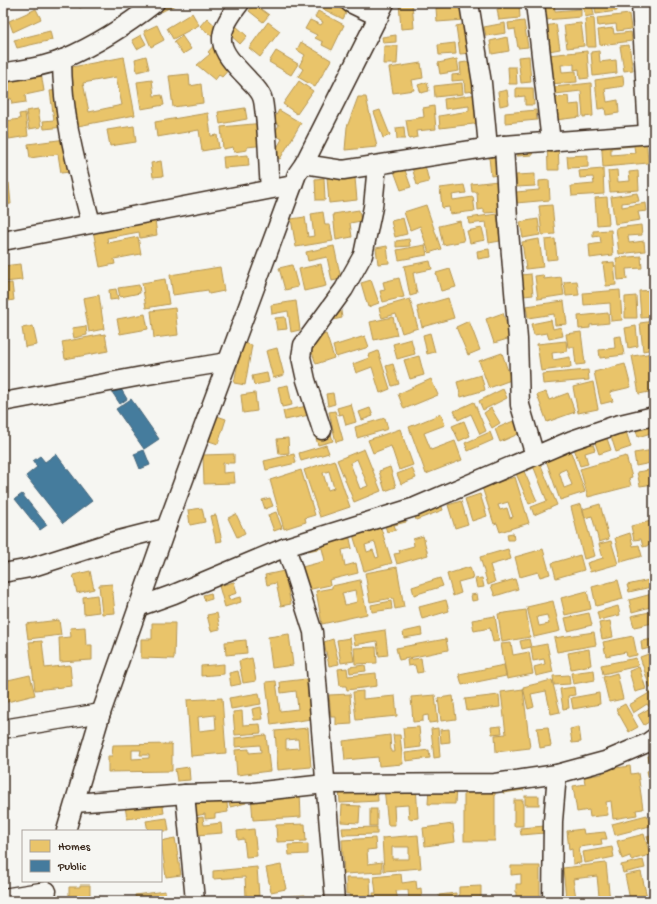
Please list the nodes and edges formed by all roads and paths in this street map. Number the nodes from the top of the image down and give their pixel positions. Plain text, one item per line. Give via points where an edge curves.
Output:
1 (155, 3) edge
2 (240, 3) edge
3 (350, 3) edge
4 (469, 3) edge
5 (535, 3) edge
6 (641, 3) edge
7 (382, 10) edge
8 (62, 59) junction
9 (3, 73) edge
10 (651, 134) edge
11 (551, 142) junction
12 (496, 146) junction
13 (304, 164) junction
14 (377, 165) junction
15 (293, 185) junction
16 (270, 189) junction
17 (91, 223) junction
18 (3, 241) edge
19 (227, 362) junction
20 (3, 402) edge
21 (654, 416) edge
22 (322, 430) dead end
23 (535, 456) junction
24 (166, 528) junction
25 (286, 547) junction
26 (3, 573) edge
27 (138, 607) junction
28 (101, 713) junction
29 (3, 729) edge
30 (654, 738) edge
31 (557, 774) junction
32 (324, 784) junction
33 (185, 794) junction
34 (76, 803) junction
35 (66, 830) edge
36 (47, 891) edge
37 (3, 898) edge
38 (195, 901) edge
39 (335, 901) edge
40 (552, 901) edge

1 - 8 street via 115,32
2 - 16 street via 226,20 220,36 222,46 234,65 257,88 262,98
3 - 7 street
4 - 12 street via 482,83
5 - 11 street
6 - 10 street
7 - 13 street
8 - 9 street
8 - 17 street via 66,122
10 - 11 street
11 - 12 street
12 - 14 street
12 - 23 street via 508,219 518,339 520,405
13 - 14 street via 343,170
13 - 15 street
14 - 22 street via 373,207 363,255 344,289 303,345 301,358 304,373
15 - 16 street
15 - 19 street
16 - 17 street
17 - 18 street
19 - 20 street
19 - 24 street
21 - 23 street via 616,425
23 - 25 street via 415,507
24 - 26 street via 111,542 30,568
24 - 27 street
25 - 27 street
25 - 32 street via 313,632
27 - 28 street
28 - 29 street
28 - 34 street
30 - 31 street via 605,761
31 - 32 street via 495,783
31 - 40 street via 553,821
32 - 33 street via 253,792
32 - 39 street
33 - 34 street
33 - 38 street
34 - 35 street
36 - 37 street

